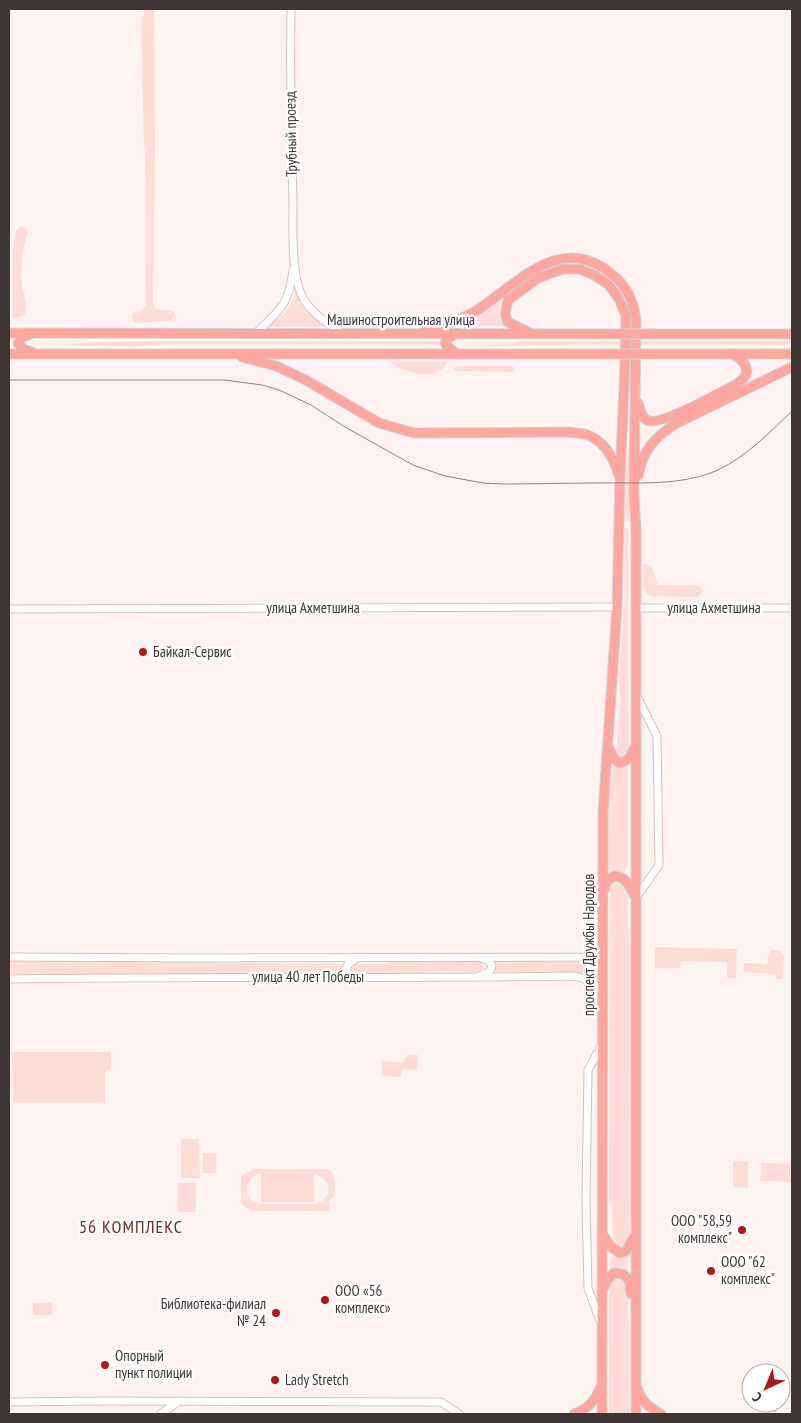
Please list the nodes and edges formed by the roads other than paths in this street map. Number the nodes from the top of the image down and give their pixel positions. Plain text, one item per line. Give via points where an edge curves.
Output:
1 (290, 9) edge
2 (294, 260) junction
3 (9, 333) edge
4 (37, 333) junction
5 (256, 333) junction
6 (342, 333) junction
7 (421, 333) junction
8 (457, 333) junction
9 (530, 333) junction
10 (792, 334) edge
11 (9, 354) edge
12 (37, 354) junction
13 (229, 354) junction
14 (457, 354) junction
15 (732, 354) junction
16 (792, 354) edge
17 (792, 367) edge
18 (636, 395) junction
19 (620, 477) junction
20 (634, 493) junction
21 (619, 531) junction
22 (636, 532) junction
23 (617, 607) junction
24 (636, 608) junction
25 (792, 608) edge
26 (9, 610) edge
27 (636, 693) junction
28 (608, 746) junction
29 (636, 746) junction
30 (603, 894) junction
31 (636, 898) junction
32 (603, 947) junction
33 (9, 957) edge
34 (477, 957) junction
35 (357, 958) junction
36 (354, 978) junction
37 (476, 978) junction
38 (9, 979) edge
39 (603, 992) junction
40 (602, 1045) junction
41 (602, 1235) junction
42 (636, 1236) junction
43 (602, 1290) junction
44 (636, 1323) junction
45 (602, 1326) junction
46 (602, 1383) junction
47 (636, 1384) junction
48 (180, 1401) junction
49 (9, 1402) edge
50 (160, 1414) edge
51 (459, 1414) edge
52 (574, 1414) edge
53 (602, 1414) edge
54 (636, 1414) edge
55 (661, 1414) edge

1 - 2 street, Трубный проезд
2 - 5 street via 286,298 276,314
2 - 6 street via 298,286 309,307
3 - 4 main road, Машиностроительная улица
4 - 5 main road, Машиностроительная улица
4 - 12 main road via 22,337 18,343 23,349
5 - 6 main road, Машиностроительная улица
6 - 7 main road, Машиностроительная улица
7 - 8 main road, Машиностроительная улица
7 - 18 main road via 469,314 535,268 566,258 582,258 613,275 627,290 636,320
8 - 9 main road, Машиностроительная улица
8 - 14 main road via 445,343
9 - 10 main road, Машиностроительная улица, bridge
9 - 19 main road, проспект Дружбы Народов via 508,322 505,314 508,300 550,273 580,269 594,274 609,284 619,299 626,316
11 - 12 main road
12 - 13 main road
13 - 14 main road
13 - 19 main road via 276,366 379,423 414,433 568,432 588,435 605,446
14 - 15 main road, bridge
15 - 16 main road
15 - 18 main road via 746,365 744,378 670,418 648,421 643,417
17 - 20 main road via 675,424 659,435 649,447 639,470
18 - 20 main road
19 - 21 main road, проспект Дружбы Народов
20 - 22 main road
21 - 22 main road via 626,524
21 - 23 main road, проспект Дружбы Народов
22 - 24 main road
23 - 26 street, улица Ахметшина
23 - 28 main road, проспект Дружбы Народов
24 - 25 street, улица Ахметшина
24 - 27 main road
27 - 29 main road
27 - 31 street via 657,736 659,865
28 - 29 main road via 614,759 620,763 629,759
28 - 30 main road, проспект Дружбы Народов via 603,813
29 - 31 main road
30 - 31 main road via 607,881 621,876
30 - 32 main road, проспект Дружбы Народов
31 - 42 main road
32 - 34 street, улица 40 лет Победы via 585,957
32 - 39 main road, проспект Дружбы Народов
33 - 35 street, улица 40 лет Победы
34 - 35 street, улица 40 лет Победы
34 - 37 street via 489,961 492,966 490,971
35 - 36 street via 346,969
36 - 37 street, улица 40 лет Победы
36 - 38 street, улица 40 лет Победы
37 - 39 street, улица 40 лет Победы via 576,977 594,983
39 - 40 main road, проспект Дружбы Народов
40 - 41 main road, проспект Дружбы Народов
40 - 45 street via 588,1070 586,1201 588,1288
41 - 42 main road via 620,1253 626,1251
41 - 43 main road, проспект Дружбы Народов
42 - 44 main road
43 - 44 main road via 614,1273 623,1274 630,1281
43 - 45 main road, проспект Дружбы Народов
44 - 47 main road
45 - 46 main road, проспект Дружбы Народов
46 - 52 main road via 593,1402
46 - 53 main road, проспект Дружбы Народов
47 - 54 main road
47 - 55 main road via 646,1404
48 - 49 street
48 - 50 street
48 - 51 street via 441,1402

